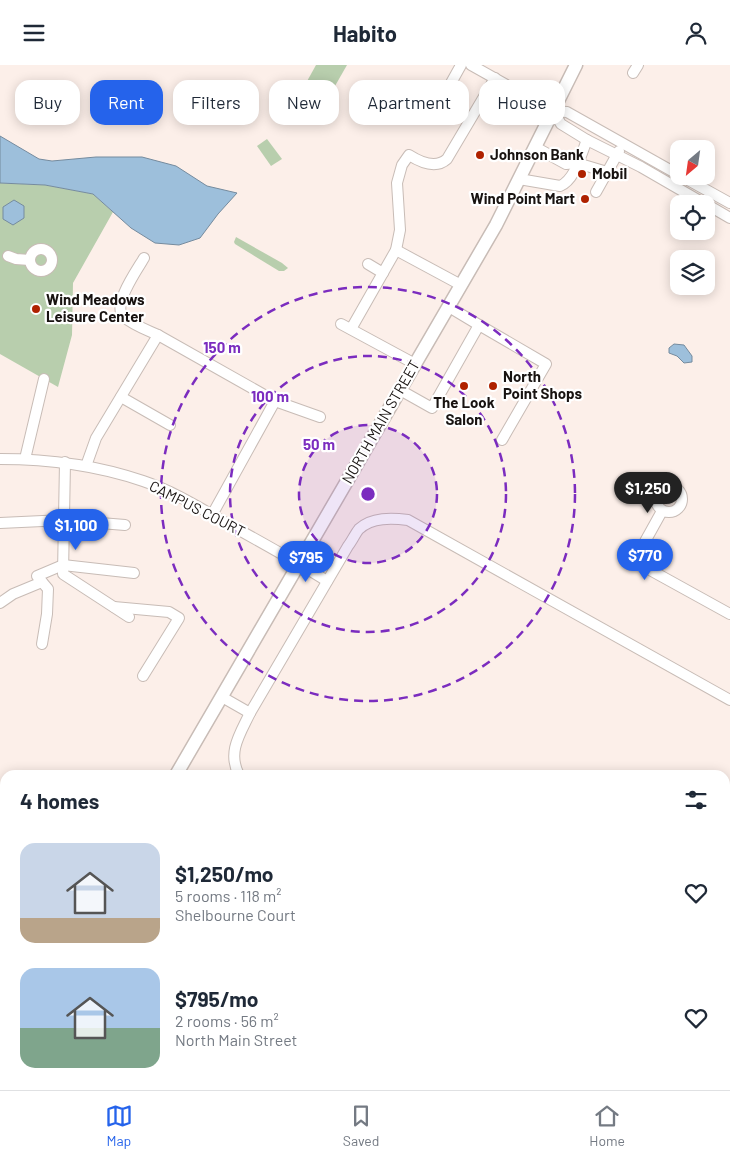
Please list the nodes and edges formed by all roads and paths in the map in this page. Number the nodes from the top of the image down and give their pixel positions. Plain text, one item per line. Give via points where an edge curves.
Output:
1 (461, 65) edge
2 (471, 65) edge
3 (576, 65) edge
4 (494, 78) junction
5 (452, 80) edge
6 (498, 80) edge
7 (565, 87) edge
8 (565, 112) edge
9 (546, 125) edge
10 (563, 125) edge
11 (588, 140) junction
12 (623, 143) junction
13 (535, 147) junction
14 (617, 155) junction
15 (578, 163) junction
16 (670, 170) edge
17 (608, 172) junction
18 (519, 179) junction
19 (697, 185) edge
20 (596, 192) dead end
21 (690, 195) edge
22 (730, 203) edge
23 (715, 209) edge
24 (730, 218) edge
25 (396, 249) junction
26 (8, 257) dead end
27 (144, 258) dead end
28 (30, 260) junction
29 (368, 264) dead end
30 (383, 273) junction
31 (461, 285) junction
32 (449, 307) junction
33 (341, 324) dead end
34 (479, 325) junction
35 (351, 329) junction
36 (158, 335) junction
37 (415, 364) junction
38 (44, 379) dead end
39 (400, 390) junction
40 (121, 397) junction
41 (274, 401) junction
42 (320, 417) dead end
43 (170, 425) dead end
44 (502, 440) dead end
45 (0, 459) edge
46 (25, 459) junction
47 (65, 462) junction
48 (86, 466) junction
49 (662, 511) dead end
50 (212, 515) junction
51 (64, 520) junction
52 (0, 523) edge
53 (125, 525) dead end
54 (299, 564) junction
55 (63, 565) junction
56 (134, 573) dead end
57 (39, 579) junction
58 (327, 581) junction
59 (0, 603) edge
60 (114, 607) junction
61 (730, 614) edge
62 (129, 617) dead end
63 (42, 644) dead end
64 (143, 676) dead end
65 (222, 697) junction
66 (730, 699) edge
67 (250, 713) junction
68 (179, 770) edge
69 (237, 770) edge

1 - 5 street
2 - 4 street
3 - 7 main road, NORTH MAIN STREET
4 - 6 street
4 - 25 street via 447,159 442,163 425,163 409,155 402,165 397,183 400,230
8 - 12 street
9 - 13 main road, NORTH MAIN STREET
10 - 11 street
11 - 14 street
11 - 15 street
12 - 14 street
12 - 16 street
13 - 15 street via 566,164
13 - 18 main road, NORTH MAIN STREET
14 - 17 street
14 - 21 street
15 - 17 street
15 - 18 street via 566,184 560,186
17 - 20 street
18 - 31 main road, NORTH MAIN STREET
19 - 22 street
23 - 24 street
25 - 30 street
25 - 31 street
26 - 28 street
27 - 36 street via 120,300 119,309 123,316
28 - 28 street via 35,251 47,250 53,263 42,272 35,270
29 - 30 street
30 - 35 street
31 - 32 main road, NORTH MAIN STREET
32 - 34 street
32 - 37 main road, NORTH MAIN STREET
33 - 35 street
34 - 39 street via 432,408
34 - 44 street via 546,364
35 - 37 street
36 - 40 street
36 - 41 street
37 - 39 main road, NORTH MAIN STREET
38 - 46 street
39 - 54 main road, NORTH MAIN STREET
40 - 43 street
40 - 48 street via 96,438
41 - 42 street
41 - 50 street
45 - 46 street, CAMPUS COURT
46 - 47 street, CAMPUS COURT
47 - 48 street, CAMPUS COURT
47 - 51 street
48 - 50 street, CAMPUS COURT via 144,481
49 - 61 street via 642,547 640,560 652,571
50 - 54 street, CAMPUS COURT
51 - 52 street
51 - 53 street
51 - 55 street
54 - 58 street, CAMPUS COURT
54 - 65 main road, NORTH MAIN STREET
55 - 56 street
55 - 57 street
55 - 60 street via 63,574
57 - 59 street
57 - 63 street via 48,589
58 - 66 street via 360,529 373,521 408,520
58 - 67 street
60 - 62 street
60 - 64 street via 169,612 179,618
65 - 67 street
65 - 68 main road, NORTH MAIN STREET
67 - 69 street via 233,756

